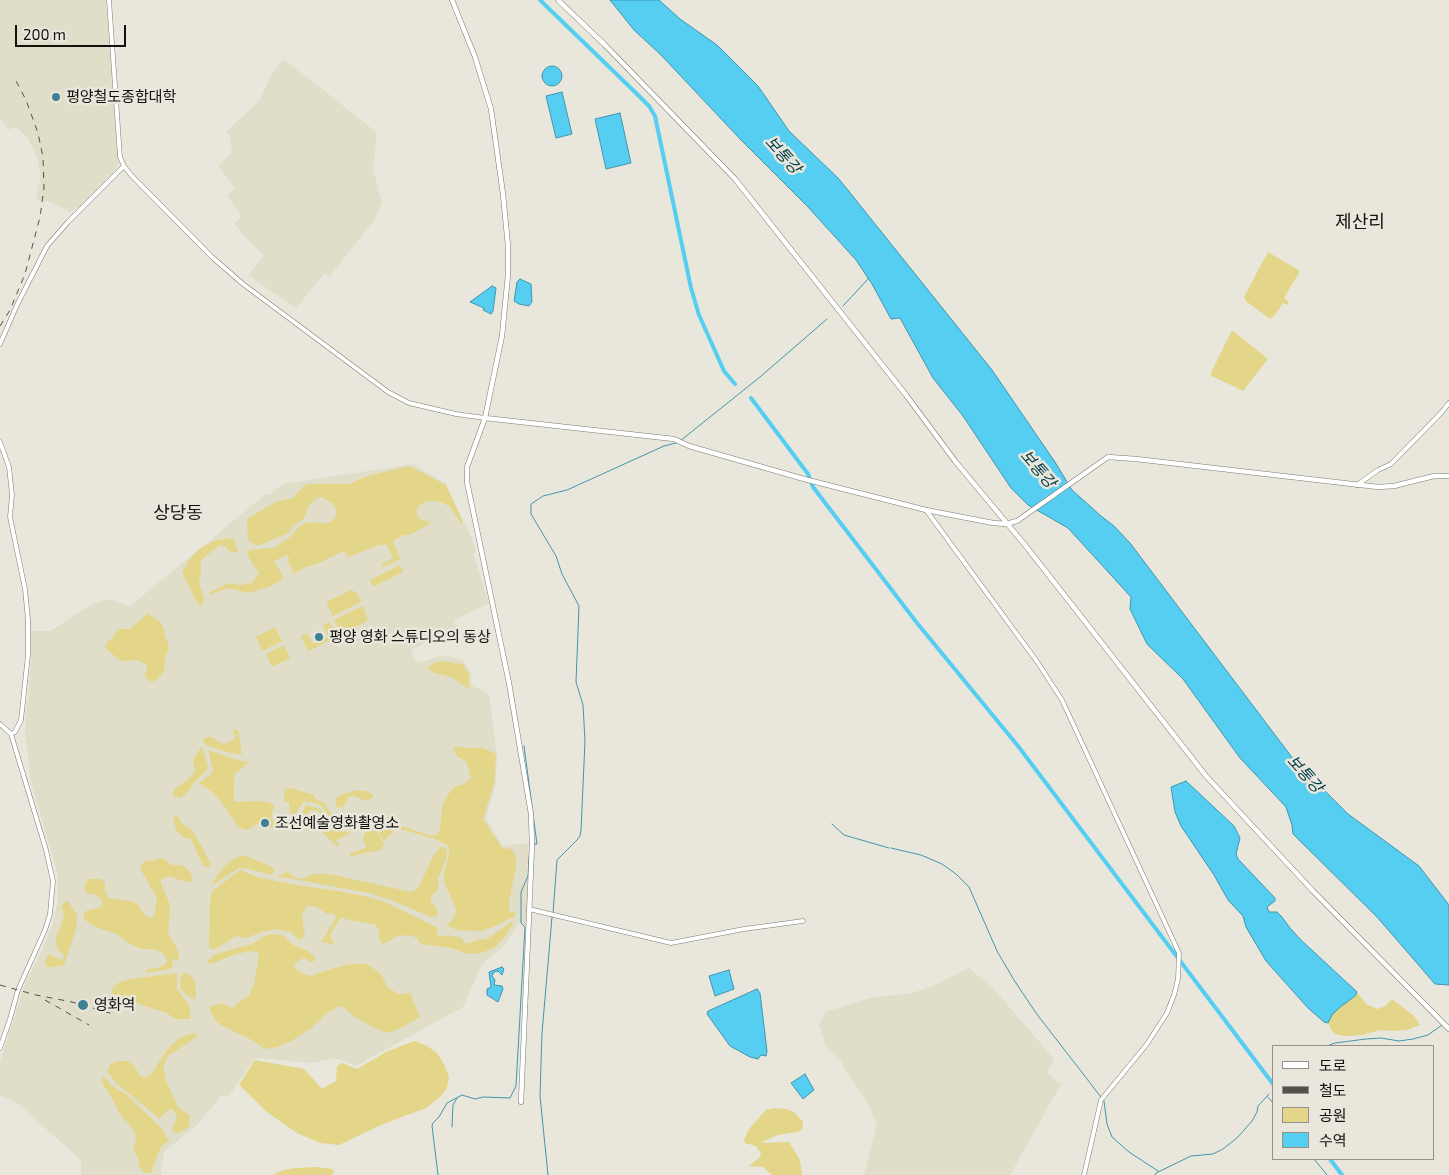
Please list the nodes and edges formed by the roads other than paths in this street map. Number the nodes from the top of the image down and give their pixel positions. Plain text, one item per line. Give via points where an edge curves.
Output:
1 (109, 0) edge
2 (452, 0) edge
3 (558, 0) edge
4 (124, 166) junction
5 (0, 344) edge
6 (1449, 403) edge
7 (485, 418) junction
8 (0, 442) edge
9 (1449, 476) edge
10 (1357, 485) junction
11 (926, 510) junction
12 (1006, 524) junction
13 (0, 724) edge
14 (11, 734) junction
15 (528, 909) junction
16 (803, 921) dead end
17 (1447, 1027) edge
18 (0, 1048) edge
19 (521, 1102) dead end
20 (1084, 1175) edge

1 - 4 street via 120,157
2 - 7 main road via 491,109 508,246 502,336
3 - 12 main road via 735,179
4 - 5 street via 47,246
4 - 7 street via 228,272 388,392 409,403
6 - 10 street via 1391,464
7 - 11 main road via 674,439 804,479
7 - 15 main road via 467,467 466,482 509,683 531,814
8 - 14 street via 9,466 10,517 28,620 21,720
9 - 10 main road via 1434,476 1384,488
10 - 12 main road via 1108,457 1017,521
11 - 12 main road
11 - 20 street via 1062,700 1179,957 1178,979 1167,1013 1147,1044 1102,1098
12 - 17 main road via 1206,776
13 - 14 street
14 - 18 street via 46,850 53,891 45,930 18,990
15 - 16 street via 672,943
15 - 19 main road

